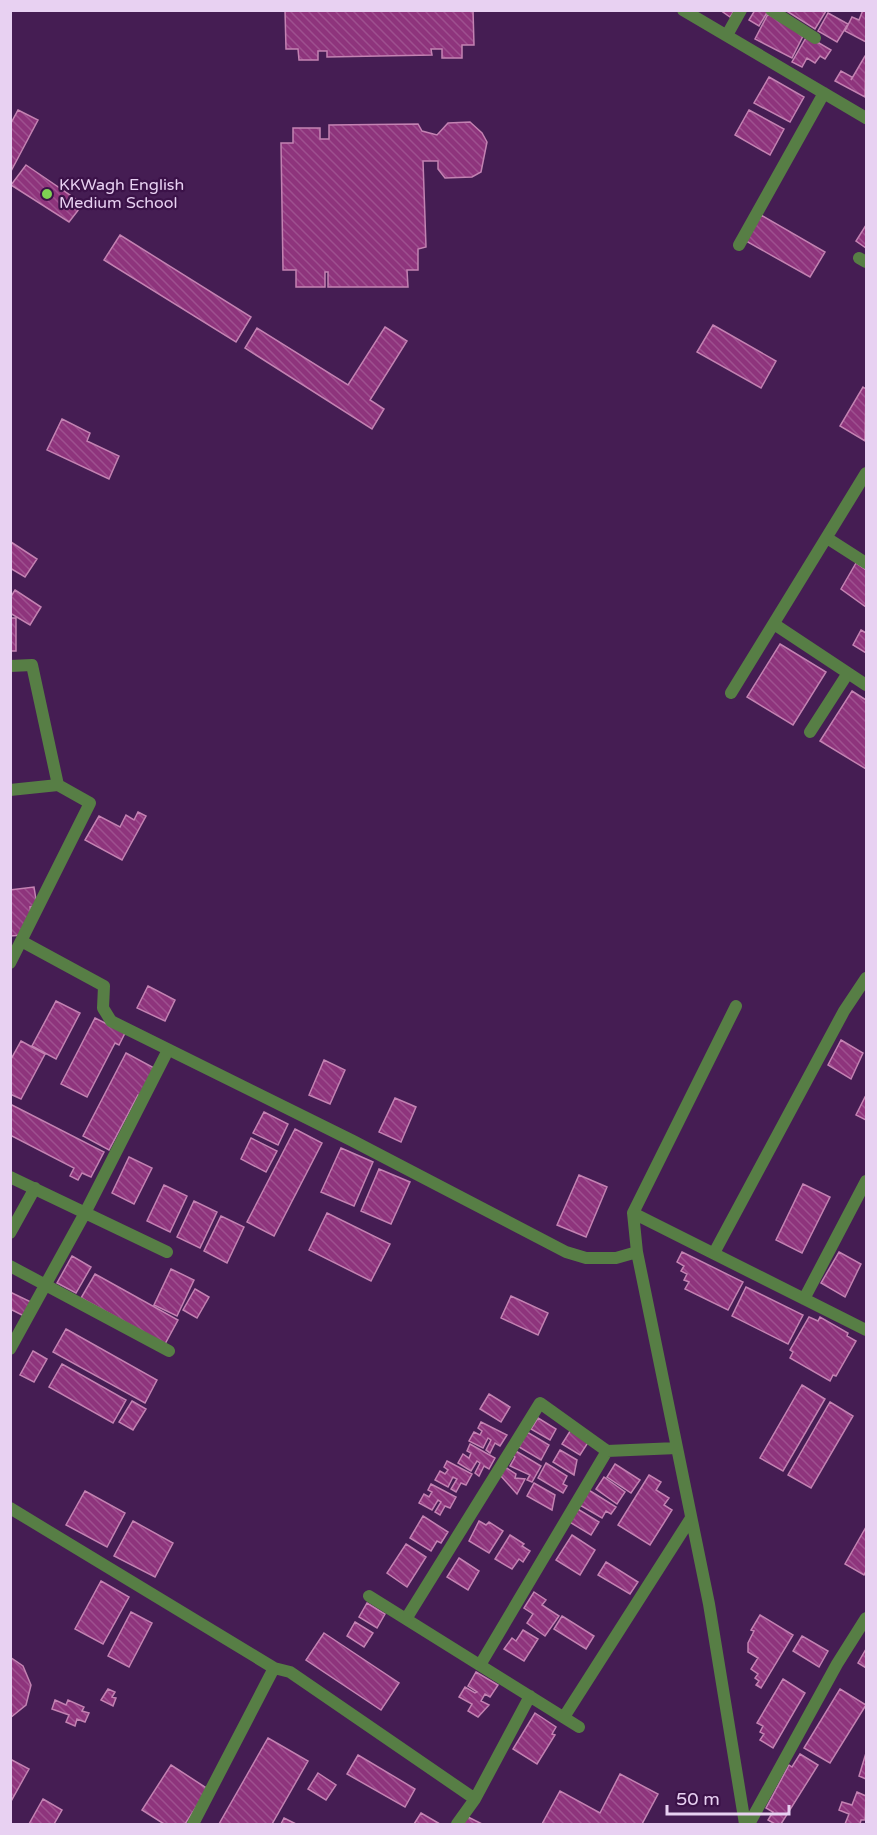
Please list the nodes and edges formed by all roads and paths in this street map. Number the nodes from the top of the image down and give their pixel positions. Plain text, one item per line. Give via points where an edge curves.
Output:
1 (683, 10) edge
2 (741, 10) edge
3 (771, 10) edge
4 (727, 36) junction
5 (814, 38) dead end
6 (824, 93) junction
7 (867, 118) edge
8 (739, 244) dead end
9 (867, 473) edge
10 (827, 538) junction
11 (867, 563) edge
12 (774, 624) junction
13 (10, 666) edge
14 (848, 673) junction
15 (867, 685) edge
16 (731, 693) dead end
17 (810, 732) dead end
18 (58, 784) junction
19 (10, 790) edge
20 (23, 942) junction
21 (10, 963) edge
22 (867, 978) edge
23 (736, 1006) dead end
24 (168, 1050) junction
25 (10, 1177) edge
26 (867, 1181) edge
27 (35, 1188) junction
28 (85, 1213) junction
29 (633, 1213) junction
30 (10, 1233) edge
31 (167, 1252) dead end
32 (637, 1252) junction
33 (714, 1253) junction
34 (10, 1266) edge
35 (46, 1284) junction
36 (804, 1299) junction
37 (867, 1330) edge
38 (10, 1349) edge
39 (169, 1351) dead end
40 (677, 1448) junction
41 (607, 1451) junction
42 (10, 1508) edge
43 (691, 1518) junction
44 (369, 1596) dead end
45 (867, 1618) edge
46 (406, 1619) junction
47 (480, 1665) junction
48 (274, 1668) junction
49 (530, 1696) junction
50 (564, 1717) junction
51 (579, 1727) dead end
52 (475, 1799) junction
53 (193, 1824) edge
54 (458, 1824) edge
55 (747, 1824) edge

1 - 4 street
2 - 4 street
3 - 5 street
4 - 6 street
6 - 7 street
6 - 8 street
9 - 10 street
10 - 11 street
10 - 12 street
12 - 14 street
12 - 16 street
13 - 18 street via 32,664
14 - 15 street
14 - 17 street
18 - 19 street
18 - 20 street via 90,803
20 - 21 street
20 - 24 street via 104,986 103,1008 111,1021
22 - 33 street via 844,1011
23 - 29 street
24 - 28 street
24 - 32 street via 566,1252 586,1258 616,1258
25 - 27 street
26 - 36 street
27 - 28 street
27 - 30 street
28 - 31 street
28 - 35 street
29 - 32 street
29 - 33 street
32 - 40 street
33 - 36 street
34 - 35 street
35 - 38 street
35 - 39 street
36 - 37 street
40 - 41 street
40 - 43 street
41 - 46 street via 540,1403
41 - 47 street
42 - 48 street
43 - 50 street
43 - 55 street
44 - 46 street
45 - 55 street
46 - 47 street
47 - 49 street
48 - 52 street via 290,1672
48 - 53 street
49 - 50 street
49 - 52 street
50 - 51 street
52 - 54 street

